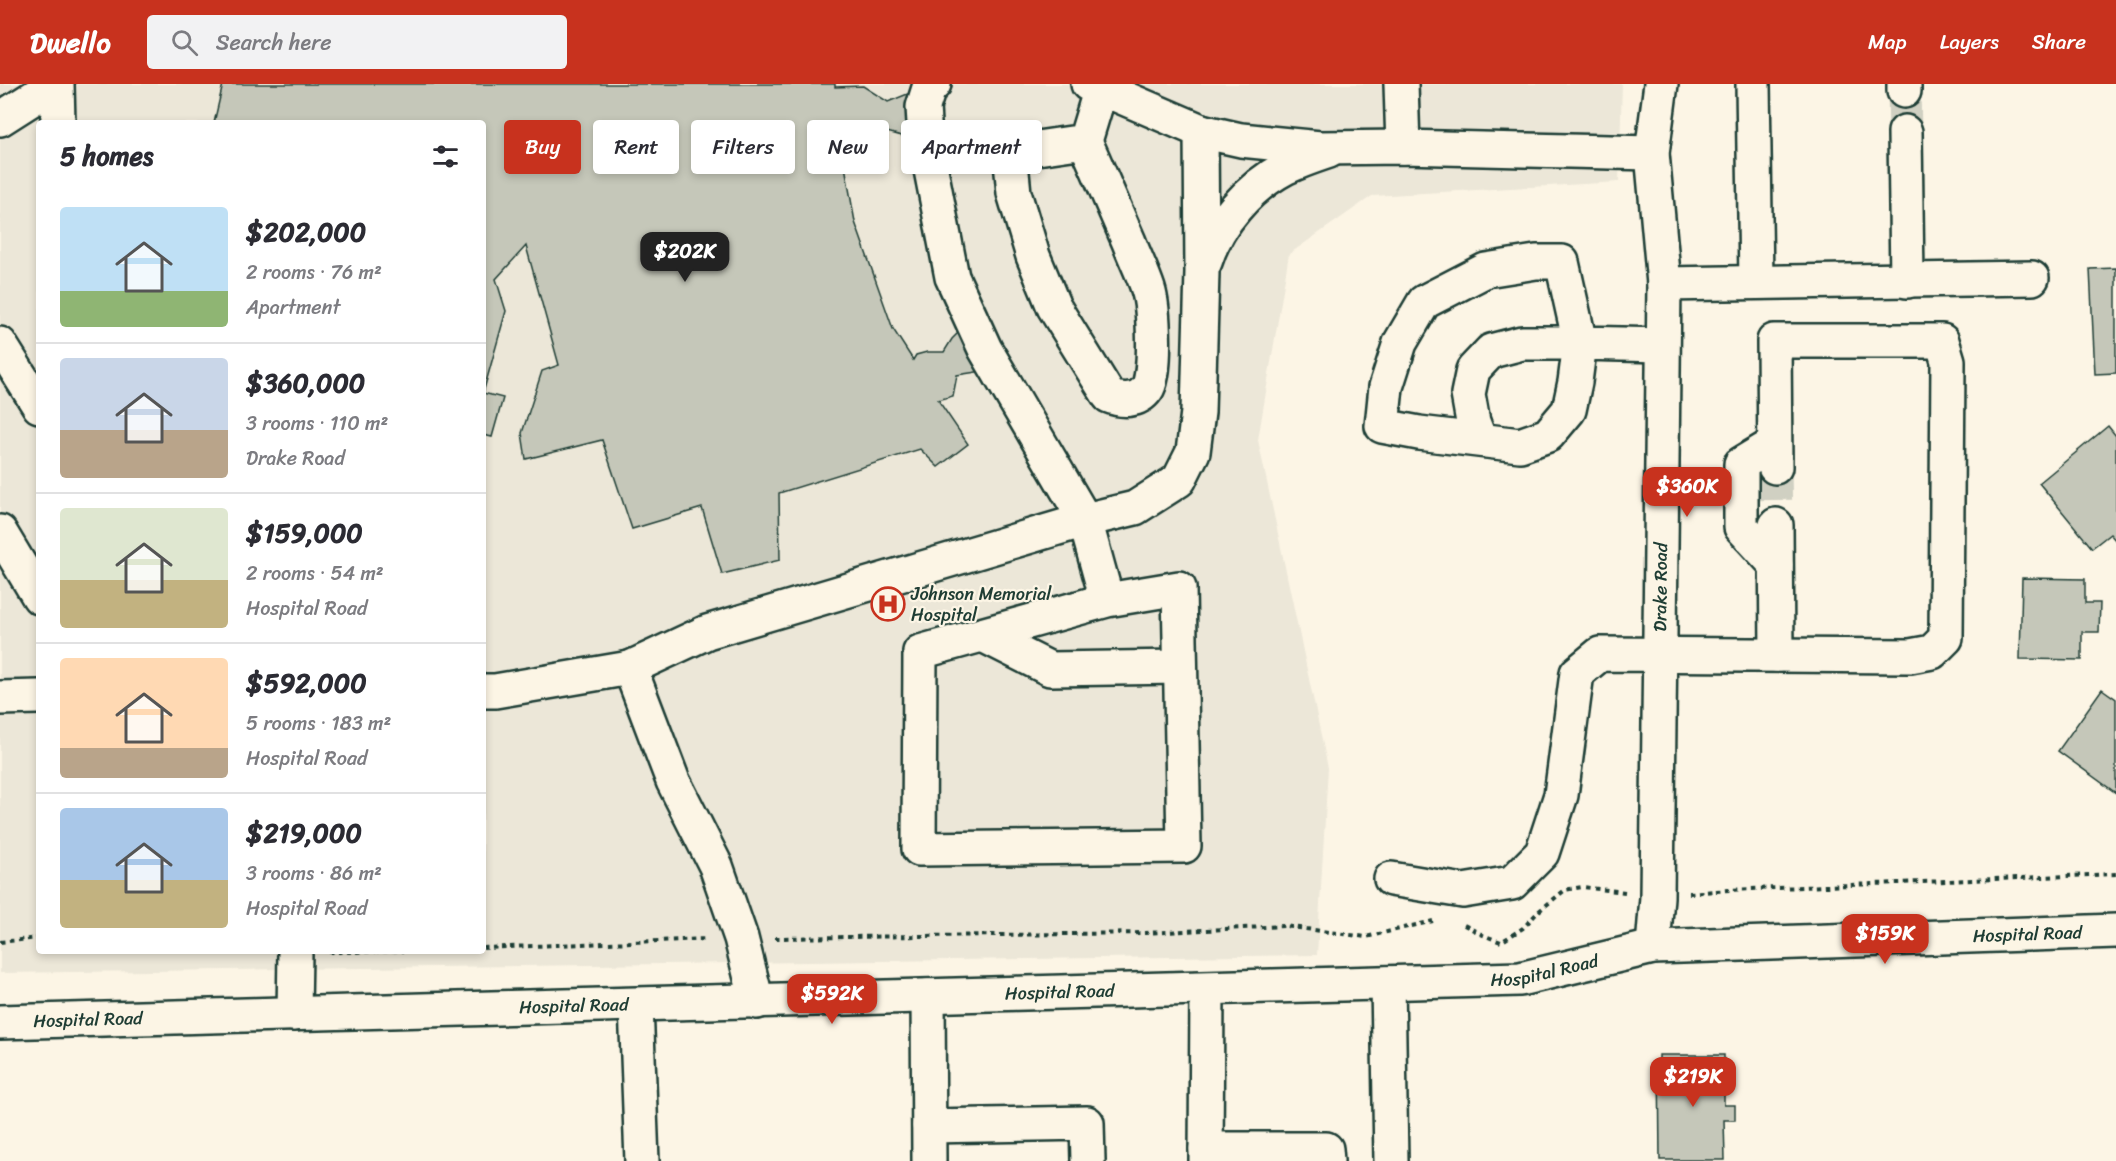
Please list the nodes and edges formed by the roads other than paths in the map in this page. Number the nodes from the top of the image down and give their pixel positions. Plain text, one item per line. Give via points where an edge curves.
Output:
1 (56, 84) edge
2 (934, 84) edge
3 (1401, 84) edge
4 (1661, 84) edge
5 (1753, 84) edge
6 (1097, 86) edge
7 (0, 119) edge
8 (58, 120) edge
9 (1201, 131) junction
10 (1905, 132) tunnel mouth
11 (1085, 141) junction
12 (1341, 147) junction
13 (1403, 147) junction
14 (1652, 153) junction
15 (1202, 272) junction
16 (2032, 278) dead end
17 (1907, 281) junction
18 (1756, 282) junction
19 (1664, 284) junction
20 (0, 344) edge
21 (1580, 344) junction
22 (1662, 345) junction
23 (36, 401) edge
24 (1480, 440) junction
25 (1085, 520) junction
26 (1776, 525) tunnel mouth
27 (0, 532) edge
28 (1776, 565) junction
29 (36, 592) edge
30 (1107, 600) junction
31 (983, 635) junction
32 (1661, 654) junction
33 (1777, 655) junction
34 (1180, 667) junction
35 (630, 668) junction
36 (486, 691) edge
37 (36, 697) edge
38 (0, 698) edge
39 (1391, 879) dead end
40 (2116, 931) edge
41 (1653, 947) junction
42 (295, 954) edge
43 (1388, 983) junction
44 (1207, 988) junction
45 (928, 996) junction
46 (758, 1002) junction
47 (636, 1005) junction
48 (294, 1014) junction
49 (0, 1022) edge
50 (929, 1126) junction
51 (1206, 1155) edge
52 (642, 1161) edge
53 (930, 1161) edge
54 (1088, 1161) edge
55 (1326, 1161) edge
56 (1391, 1161) edge

1 - 7 street
1 - 8 street
2 - 25 street via 923,107 925,138 952,277 985,349
3 - 13 street
4 - 14 street, Drake Road
5 - 18 street
6 - 9 street
6 - 11 street
9 - 12 street via 1241,140
9 - 15 street
10 - 17 street
11 - 11 street via 1010,152 1014,193 1053,308 1109,396 1131,399 1147,389 1153,369 1149,291
12 - 13 street
12 - 15 street via 1284,168 1253,191 1228,216 1210,245
13 - 14 street
14 - 19 street, Drake Road
15 - 25 street via 1193,452 1179,480 1135,508
16 - 17 street
17 - 18 street
18 - 19 street
19 - 22 street, Drake Road
20 - 23 street
21 - 22 street
21 - 24 street via 1569,410 1548,435 1520,445
21 - 24 street via 1522,343 1491,351 1473,370 1468,393
21 - 24 street via 1562,262 1486,270 1424,302 1400,343 1386,387 1382,426
22 - 32 street, Drake Road
25 - 30 street
25 - 35 street via 707,632
26 - 28 street
27 - 29 street
28 - 33 street
28 - 33 street via 1741,527 1741,464 1775,455 1773,341 1942,341 1948,361 1946,638 1932,652 1910,656
30 - 31 street
30 - 34 street via 1179,588
31 - 34 street via 1050,669
31 - 34 street via 920,652 919,849 1184,846
32 - 33 street
32 - 39 street via 1600,654 1577,673 1561,795 1542,854 1512,883 1463,891
32 - 41 street, Drake Road
35 - 36 street
35 - 46 street via 673,781 716,866
37 - 38 street
40 - 41 street, Hospital Road
41 - 43 street, Hospital Road via 1520,979
42 - 48 street
43 - 44 street, Hospital Road
43 - 56 street
44 - 45 street, Hospital Road
44 - 51 street
45 - 46 street, Hospital Road
45 - 50 street
46 - 47 street, Hospital Road
47 - 48 street, Hospital Road
47 - 52 street
48 - 49 street, Hospital Road
50 - 53 street
50 - 54 street via 1087,1123
51 - 55 street via 1326,1149

